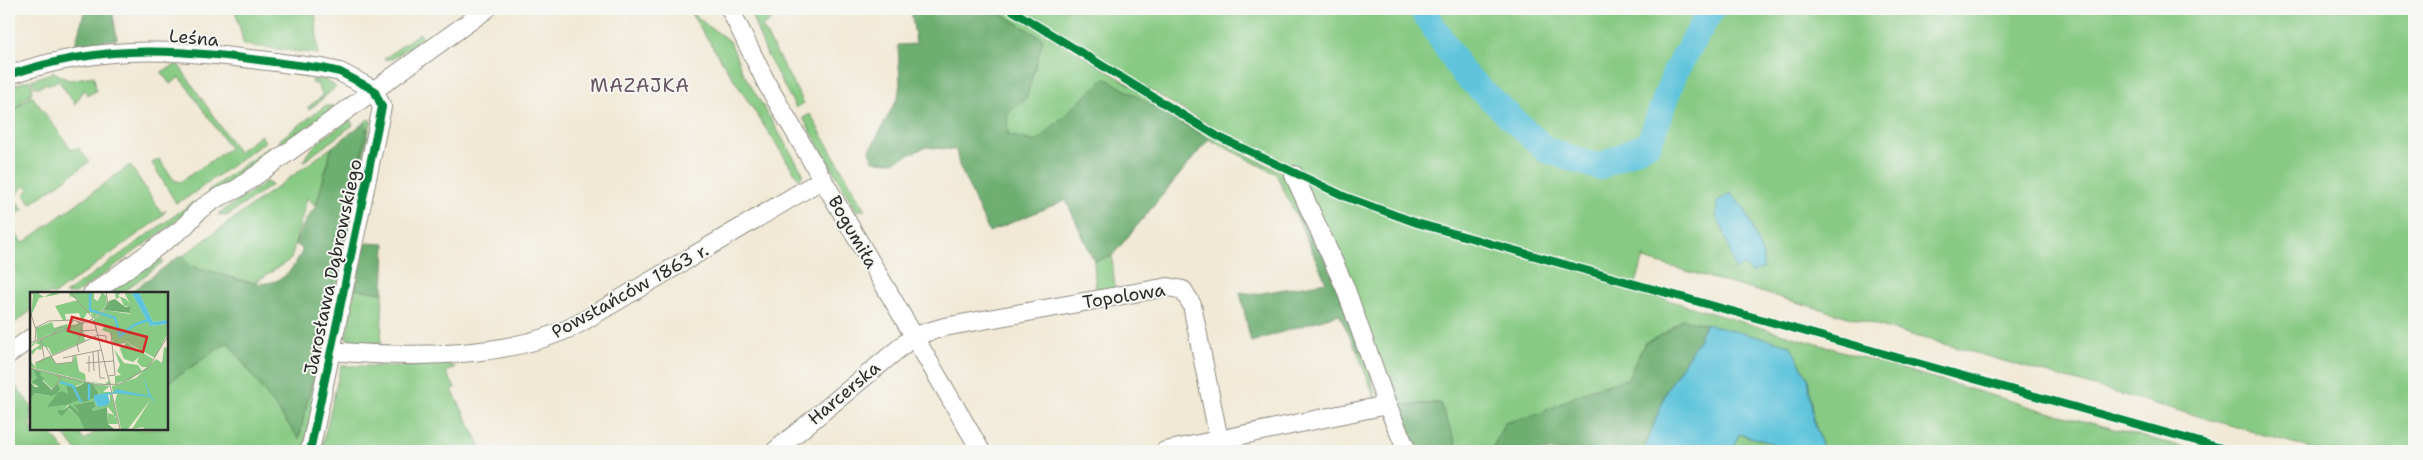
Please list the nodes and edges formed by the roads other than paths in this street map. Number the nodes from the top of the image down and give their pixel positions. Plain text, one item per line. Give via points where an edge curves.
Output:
1 (487, 9) edge
2 (730, 9) edge
3 (9, 75) edge
4 (374, 90) junction
5 (1294, 175) dead end
6 (823, 179) junction
7 (95, 292) edge
8 (914, 336) junction
9 (30, 339) edge
10 (332, 351) junction
11 (9, 354) edge
12 (1387, 405) junction
13 (1219, 440) junction
14 (310, 451) edge
15 (775, 451) edge
16 (981, 451) edge
17 (1165, 451) edge
18 (1407, 451) edge

1 - 4 street
2 - 6 street, Bogumiła via 751,55
3 - 4 street, Leśna via 82,56 162,50 322,68 340,72
4 - 7 street via 237,189 199,210 183,228
4 - 10 street, Jarosława Dąbrowskiego via 382,107
5 - 12 street via 1345,287
6 - 8 street, Bogumiła
6 - 10 street, Powstańców 1863 r. via 580,323 546,338 415,356
8 - 13 street, Topolowa via 944,327 1176,287 1183,290 1192,305
8 - 15 street, Harcerska
8 - 16 street, Bogumiła
9 - 11 street
10 - 14 street, Jarosława Dąbrowskiego
12 - 13 street
12 - 18 street
13 - 17 street

